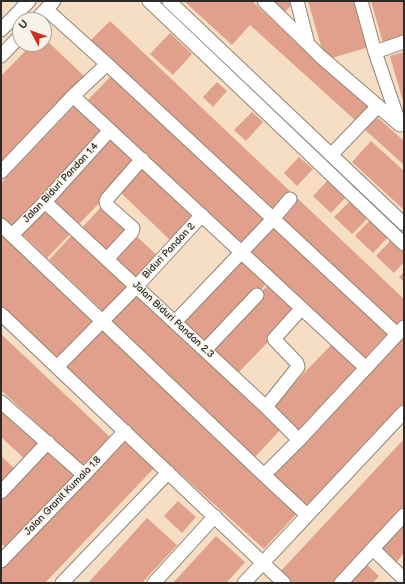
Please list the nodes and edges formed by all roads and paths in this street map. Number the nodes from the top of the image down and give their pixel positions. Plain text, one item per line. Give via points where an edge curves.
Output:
1 (29, 1) edge
2 (149, 1) edge
3 (169, 1) edge
4 (264, 1) edge
5 (297, 1) edge
6 (361, 1) edge
7 (50, 5) edge
8 (1, 30) edge
9 (404, 42) edge
10 (12, 44) edge
11 (308, 44) junction
12 (376, 52) junction
13 (1, 56) edge
14 (107, 64) junction
15 (73, 96) junction
16 (378, 106) junction
17 (402, 127) edge
18 (110, 130) junction
19 (331, 155) junction
20 (142, 160) junction
21 (1, 172) edge
22 (290, 199) dead end
23 (45, 202) junction
24 (202, 215) junction
25 (273, 219) junction
26 (404, 224) edge
27 (1, 225) edge
28 (12, 235) junction
29 (404, 244) edge
30 (242, 252) junction
31 (107, 259) junction
32 (136, 287) junction
33 (258, 295) dead end
34 (301, 309) junction
35 (1, 314) edge
36 (102, 320) junction
37 (175, 322) junction
38 (400, 331) edge
39 (205, 350) junction
40 (57, 366) junction
41 (366, 368) junction
42 (1, 402) edge
43 (266, 407) junction
44 (404, 412) edge
45 (125, 431) junction
46 (299, 440) junction
47 (48, 442) junction
48 (168, 472) junction
49 (84, 475) junction
50 (264, 476) junction
51 (1, 492) edge
52 (307, 515) junction
53 (215, 516) junction
54 (403, 518) edge
55 (373, 549) junction
56 (3, 554) edge
57 (263, 562) junction
58 (404, 579) edge
59 (62, 583) edge
60 (154, 583) edge
61 (244, 583) edge
62 (284, 583) edge
63 (341, 583) edge

1 - 8 street
2 - 29 street
3 - 19 street
4 - 11 street
5 - 11 street
6 - 12 street
7 - 14 street
9 - 12 street
10 - 13 street
11 - 16 street
12 - 17 street
14 - 15 street
14 - 25 street
15 - 18 street
15 - 21 street
16 - 17 street
16 - 19 street
18 - 20 street
18 - 23 street, Jalan Biduri Pandan 1.4
19 - 26 street
20 - 24 street
20 - 31 street via 106,202 133,228
22 - 25 street
23 - 28 street, Jalan Biduri Pandan 1.4
23 - 31 street, Jalan Biduri Pandan 2.3
24 - 30 street
24 - 32 street, Biduri Pandan 2
25 - 30 street
25 - 38 street
27 - 28 street
28 - 36 street
30 - 34 street
30 - 37 street
31 - 32 street, Jalan Biduri Pandan 2.3
32 - 36 street, Biduri Pandan 2
32 - 37 street, Jalan Biduri Pandan 2.3
33 - 39 street
34 - 41 street
34 - 43 street via 274,339 298,366
35 - 40 street
36 - 40 street, Biduri Pandan 2
36 - 50 street
37 - 39 street, Jalan Biduri Pandan 2.3
38 - 41 street
39 - 43 street, Jalan Biduri Pandan 2.3
40 - 45 street
41 - 46 street
42 - 47 street
43 - 46 street, Jalan Biduri Pandan 2.3
44 - 52 street
45 - 48 street
45 - 49 street, Jalan Granit Kumala 1.8
46 - 50 street
47 - 49 street
47 - 51 street
48 - 53 street
48 - 59 street
49 - 56 street, Jalan Granit Kumala 1.8
50 - 52 street
52 - 57 street
53 - 57 street
53 - 60 street
54 - 55 street
55 - 58 street
55 - 63 street
57 - 61 street
57 - 62 street

